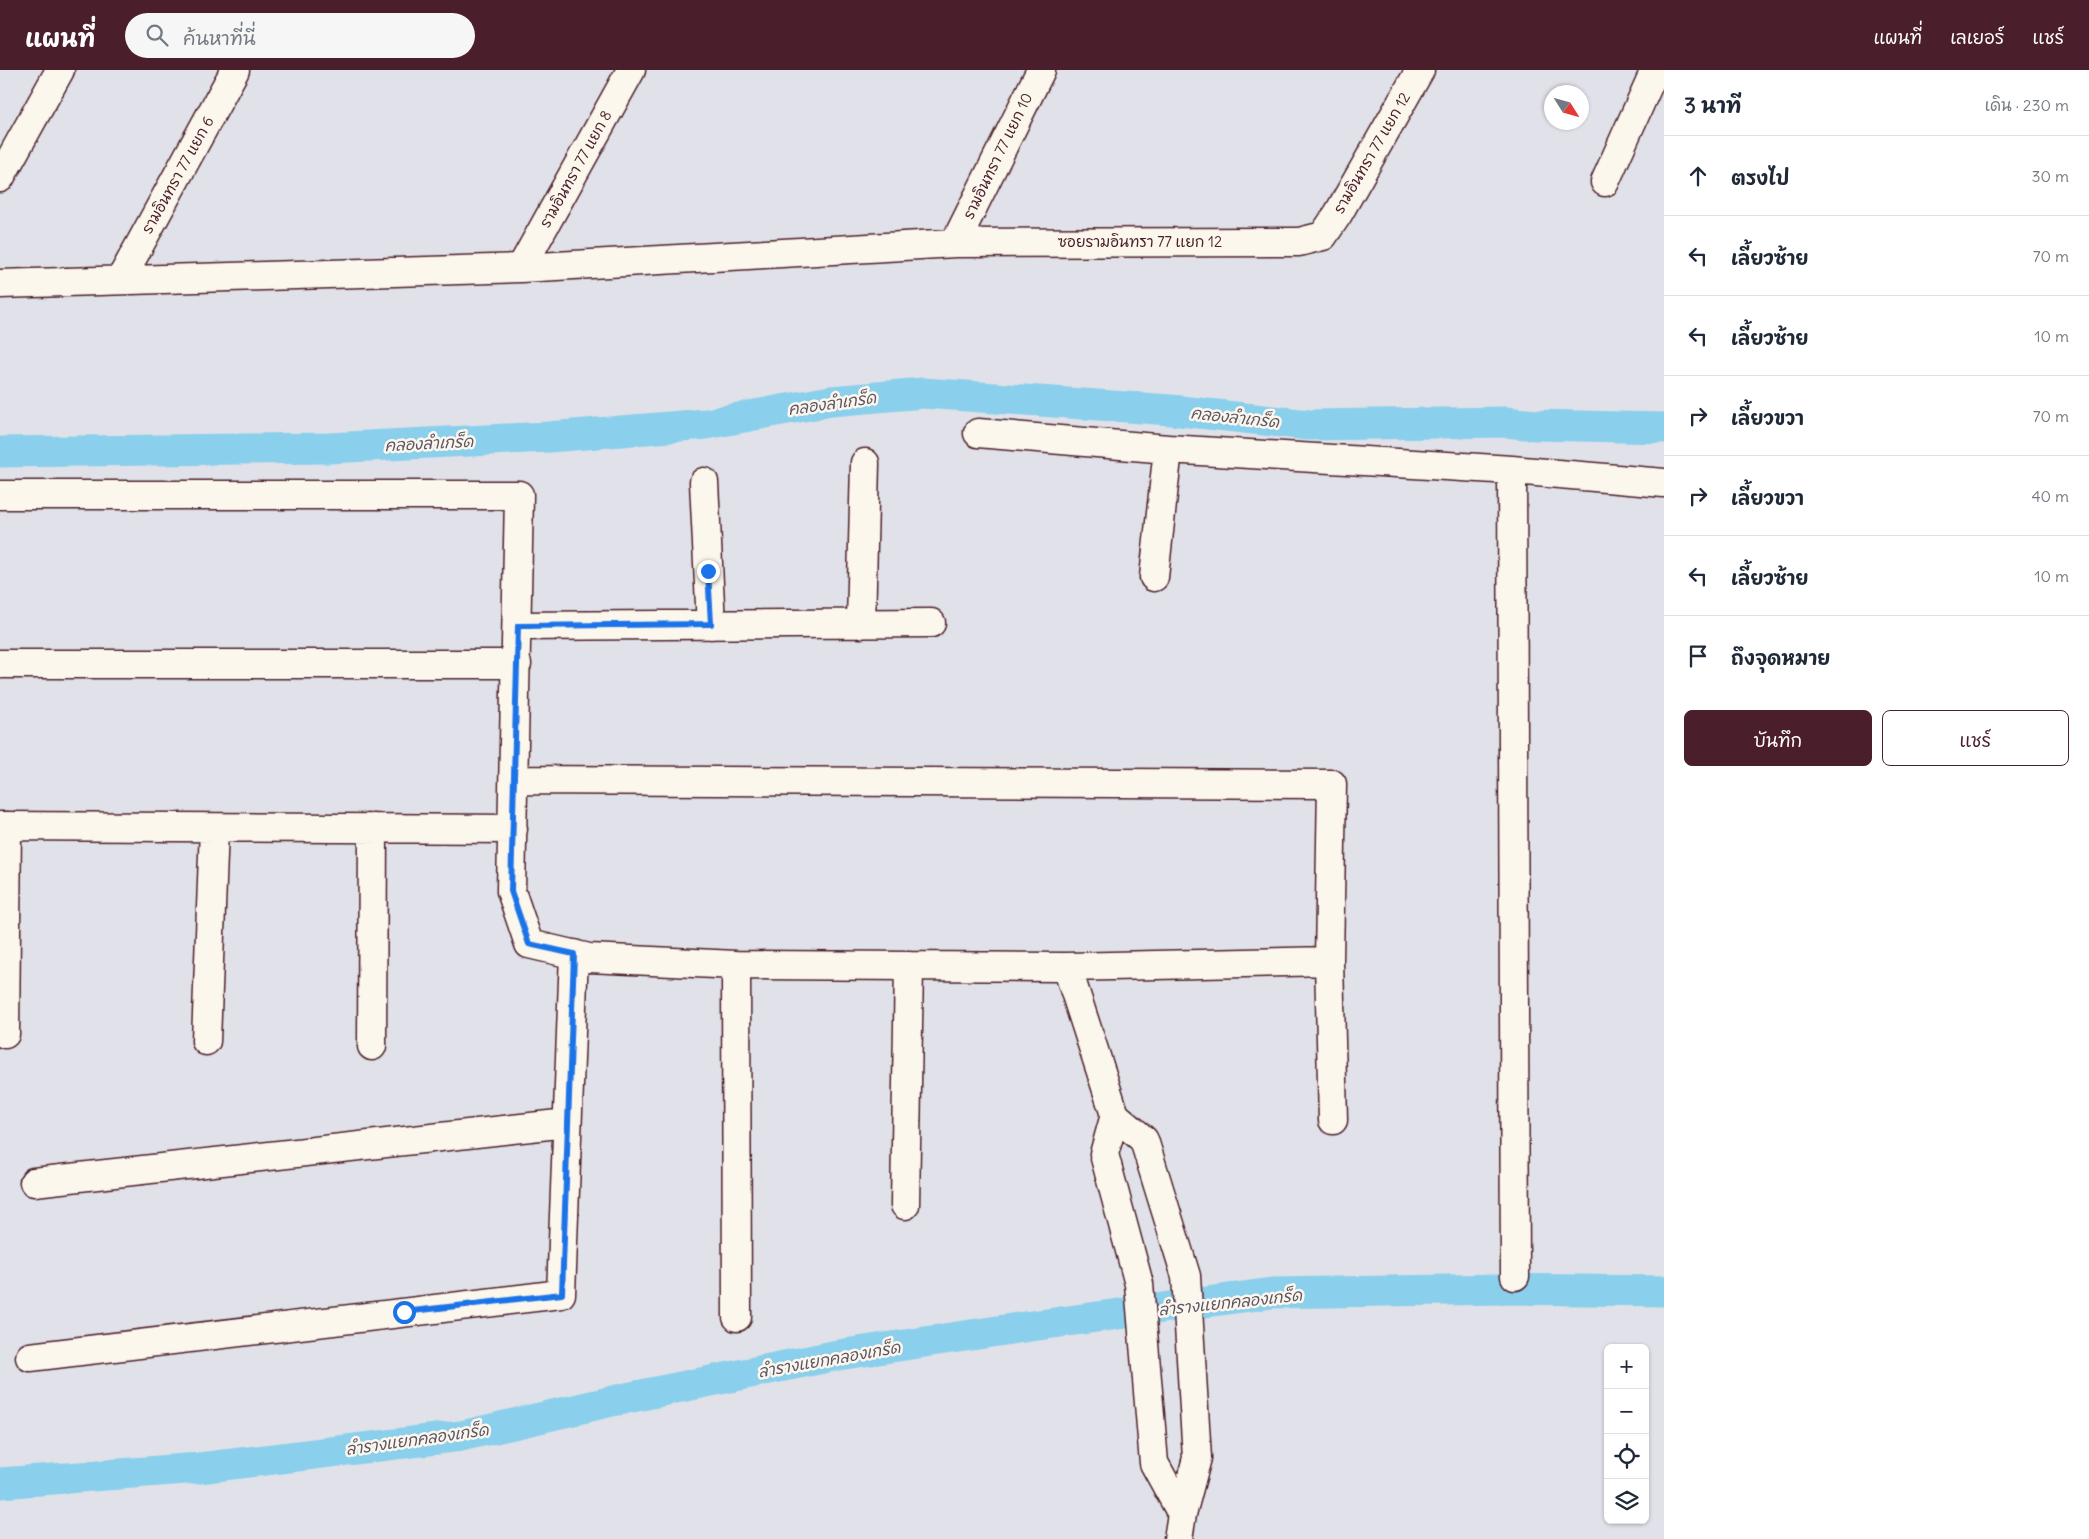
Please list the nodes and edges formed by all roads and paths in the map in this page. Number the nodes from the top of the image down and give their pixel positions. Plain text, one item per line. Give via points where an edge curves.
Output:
1 (60, 70) edge
2 (235, 70) edge
3 (631, 70) edge
4 (1041, 70) edge
5 (1420, 70) edge
6 (1655, 70) edge
7 (0, 178) edge
8 (1605, 182) dead end
9 (1323, 236) joint
10 (955, 243) junction
11 (521, 268) junction
12 (121, 280) junction
13 (0, 284) edge
14 (978, 432) dead end
15 (1168, 449) junction
16 (865, 463) dead end
17 (1512, 470) junction
18 (704, 482) dead end
19 (1664, 483) edge
20 (0, 495) edge
21 (1154, 577) dead end
22 (931, 623) dead end
23 (711, 624) junction
24 (861, 624) junction
25 (518, 626) junction
26 (0, 664) edge
27 (516, 664) junction
28 (514, 780) junction
29 (4, 826) edge
30 (214, 828) junction
31 (373, 828) junction
32 (513, 829) junction
33 (574, 954) junction
34 (1329, 961) junction
35 (736, 965) junction
36 (909, 966) junction
37 (1067, 967) junction
38 (4, 1034) dead end
39 (206, 1041) dead end
40 (372, 1046) dead end
41 (1115, 1115) junction
42 (1333, 1120) dead end
43 (567, 1123) junction
44 (34, 1182) dead end
45 (906, 1206) dead end
46 (1515, 1276) dead end
47 (736, 1317) dead end
48 (30, 1357) dead end
49 (1180, 1526) edge

1 - 7 street
2 - 12 street, รามอินทรา 77 แยก 6
3 - 11 street, รามอินทรา 77 แยก 8
4 - 10 street, รามอินทรา 77 แยก 10
5 - 9 street, รามอินทรา 77 แยก 12
6 - 8 street
9 - 10 street, ซอยรามอินทรา 77 แยก 12 via 1299,242
10 - 11 street, ซอยรามอินทรา 77 แยก 12
11 - 12 street, ซอยรามอินทรา 77 แยก 12
12 - 13 street, ซอยรามอินทรา 77 แยก 12
14 - 15 street
15 - 17 street
15 - 21 street
16 - 24 street
17 - 19 street
17 - 46 street
18 - 23 street
20 - 25 street via 519,494
22 - 24 street
23 - 24 street
23 - 25 street
25 - 27 street
26 - 27 street
27 - 28 street
28 - 32 street
28 - 34 street via 1332,784
29 - 30 street
29 - 38 street
30 - 31 street
30 - 39 street
31 - 32 street
31 - 40 street
32 - 33 street via 511,891 529,944
33 - 35 street via 589,958
33 - 43 street
34 - 37 street
34 - 42 street
35 - 36 street
35 - 47 street
36 - 37 street
36 - 45 street
37 - 41 street
41 - 49 street via 1104,1154 1139,1284 1154,1463
41 - 49 street via 1144,1140 1186,1276 1197,1458
43 - 44 street
43 - 48 street via 562,1294

